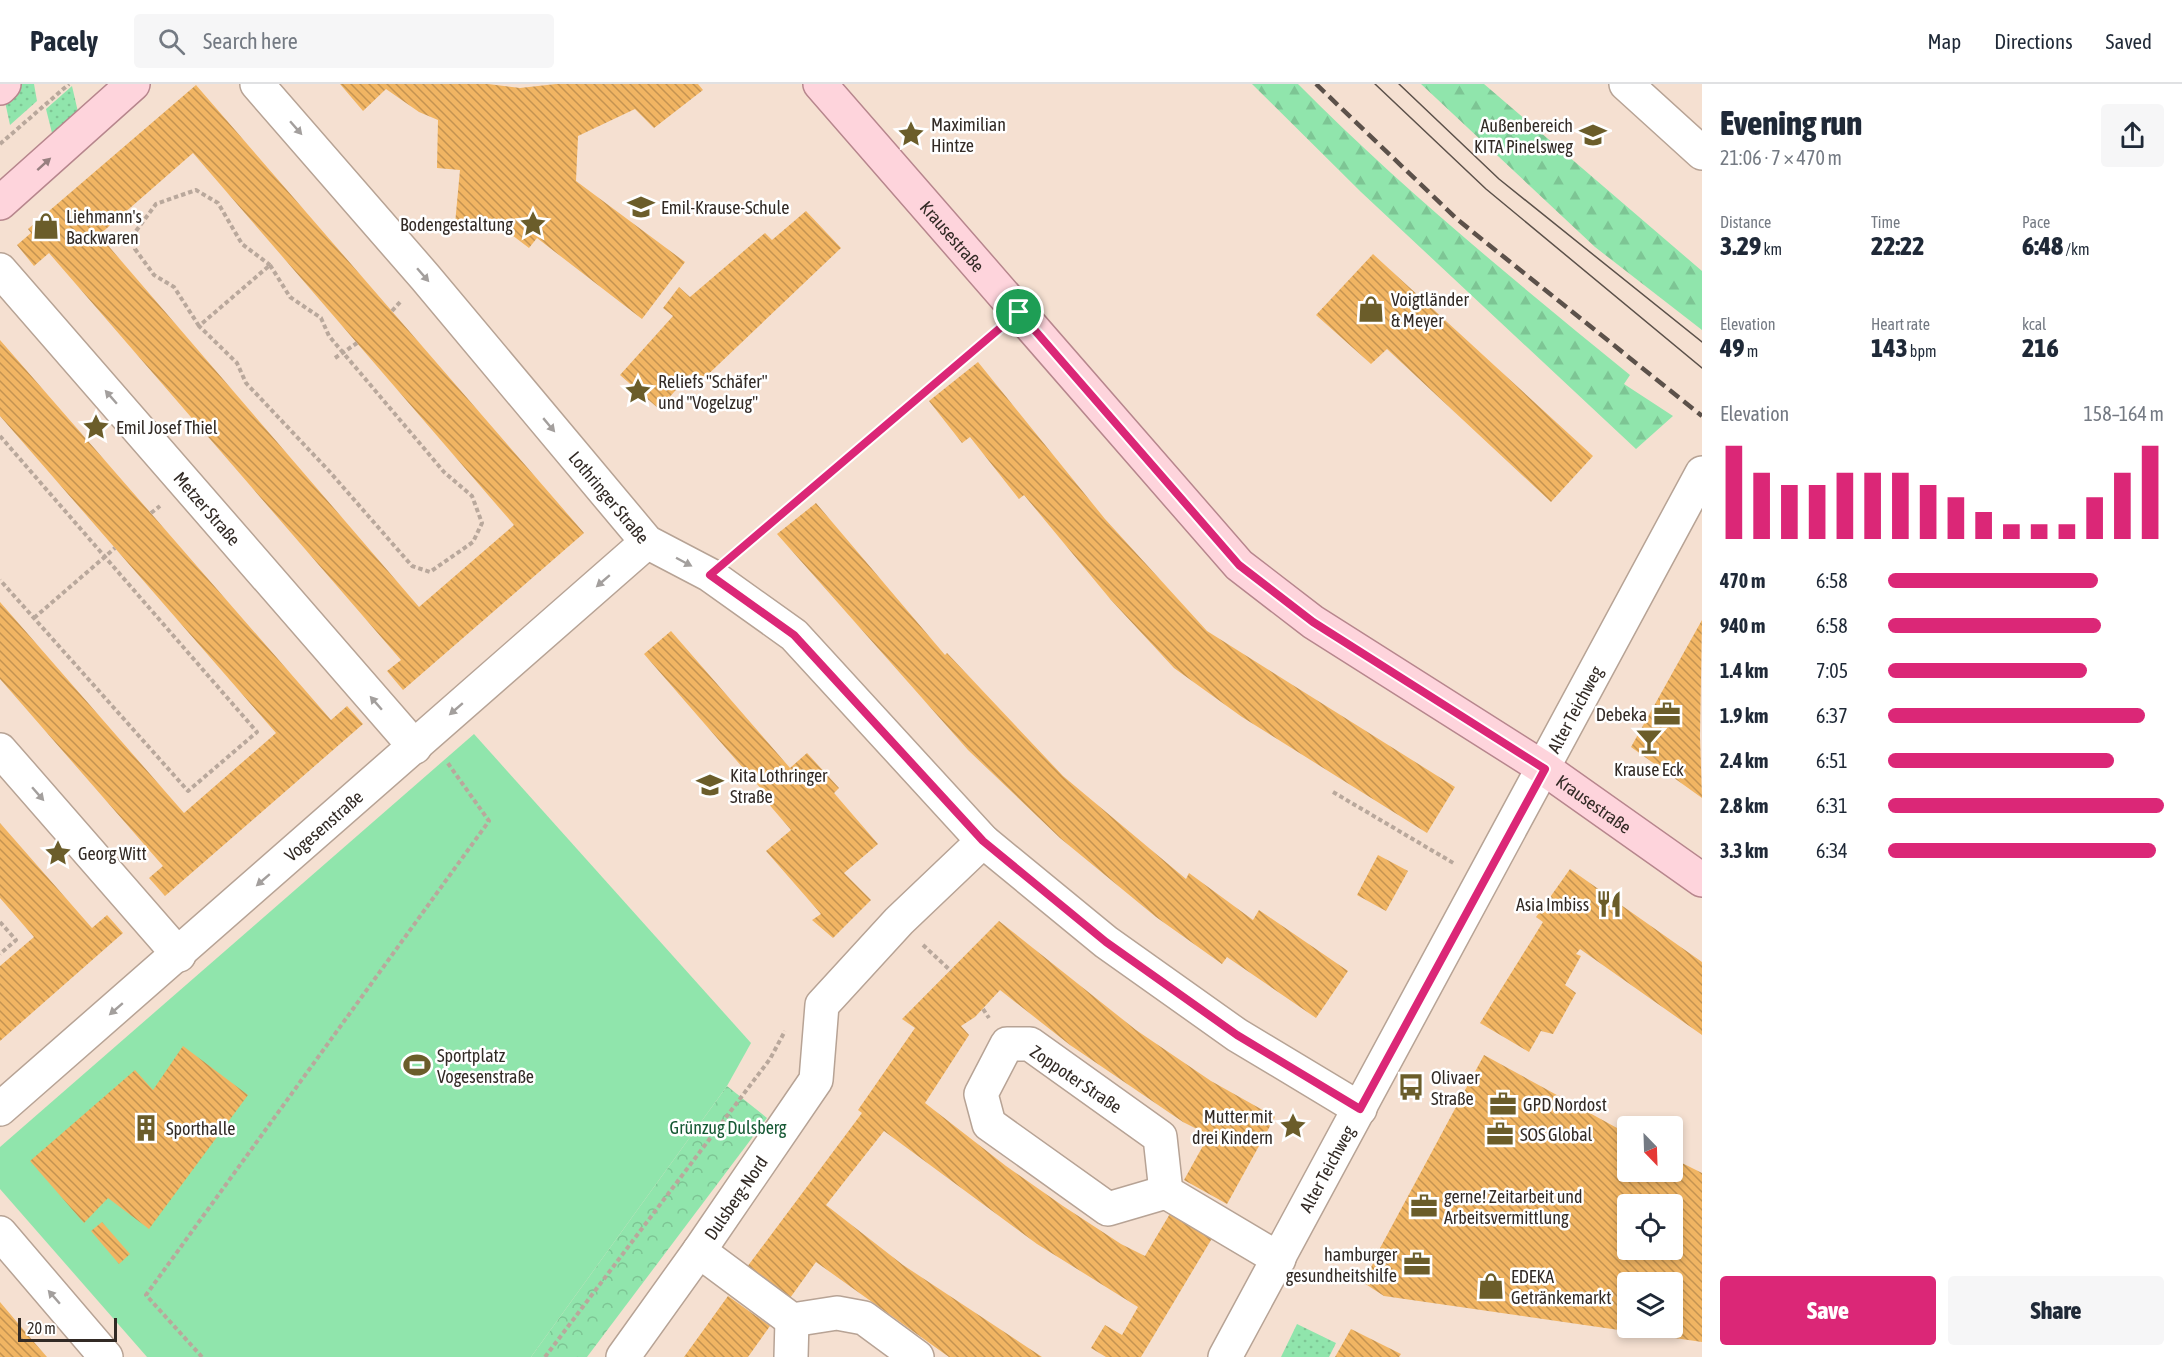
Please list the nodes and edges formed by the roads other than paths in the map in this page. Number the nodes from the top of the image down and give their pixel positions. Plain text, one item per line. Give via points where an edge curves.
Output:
1 (4, 84) edge
2 (133, 84) edge
3 (257, 84) edge
4 (820, 84) edge
5 (1626, 84) edge
6 (0, 88) edge
7 (1702, 153) edge
8 (0, 203) edge
9 (0, 270) edge
10 (1702, 473) edge
11 (647, 542) junction
12 (421, 741) junction
13 (0, 750) edge
14 (1545, 769) junction
15 (983, 841) junction
16 (1702, 880) edge
17 (179, 955) junction
18 (0, 1109) edge
19 (1360, 1109) junction
20 (1166, 1192) junction
21 (0, 1233) edge
22 (699, 1251) junction
23 (1279, 1259) junction
24 (792, 1320) junction
25 (106, 1357) edge
26 (623, 1357) edge
27 (791, 1357) edge
28 (917, 1357) edge
29 (1225, 1357) edge

1 - 6 main road
8 -> 2 main road
3 -> 11 street, Lothringer Straße
4 - 14 main road, Krausestraße via 1239,565 1313,622
5 - 7 street
12 -> 9 street, Metzer Straße
10 - 14 street, Alter Teichweg
11 -> 12 street, Vogesenstraße
11 -> 15 street, Lothringer Straße via 710,575 794,635
12 -> 17 street, Vogesenstraße
13 -> 17 street
14 - 16 main road, Krausestraße
14 - 19 street, Alter Teichweg
15 - 19 street, Lothringer Straße via 1106,942 1228,1029
15 - 22 street, Dulsberg-Nord via 899,921 822,1005 816,1080
17 -> 18 street, Vogesenstraße
19 - 23 street, Alter Teichweg
20 - 20 street, Zoppoter Straße via 1108,1209 989,1124 981,1094 1007,1044 1030,1044 1160,1137
20 - 23 street
25 -> 21 street
22 - 24 street
22 - 26 street, Dulsberg-Nord
23 - 29 street, Alter Teichweg
24 - 27 street
24 - 28 street via 837,1312 864,1318

